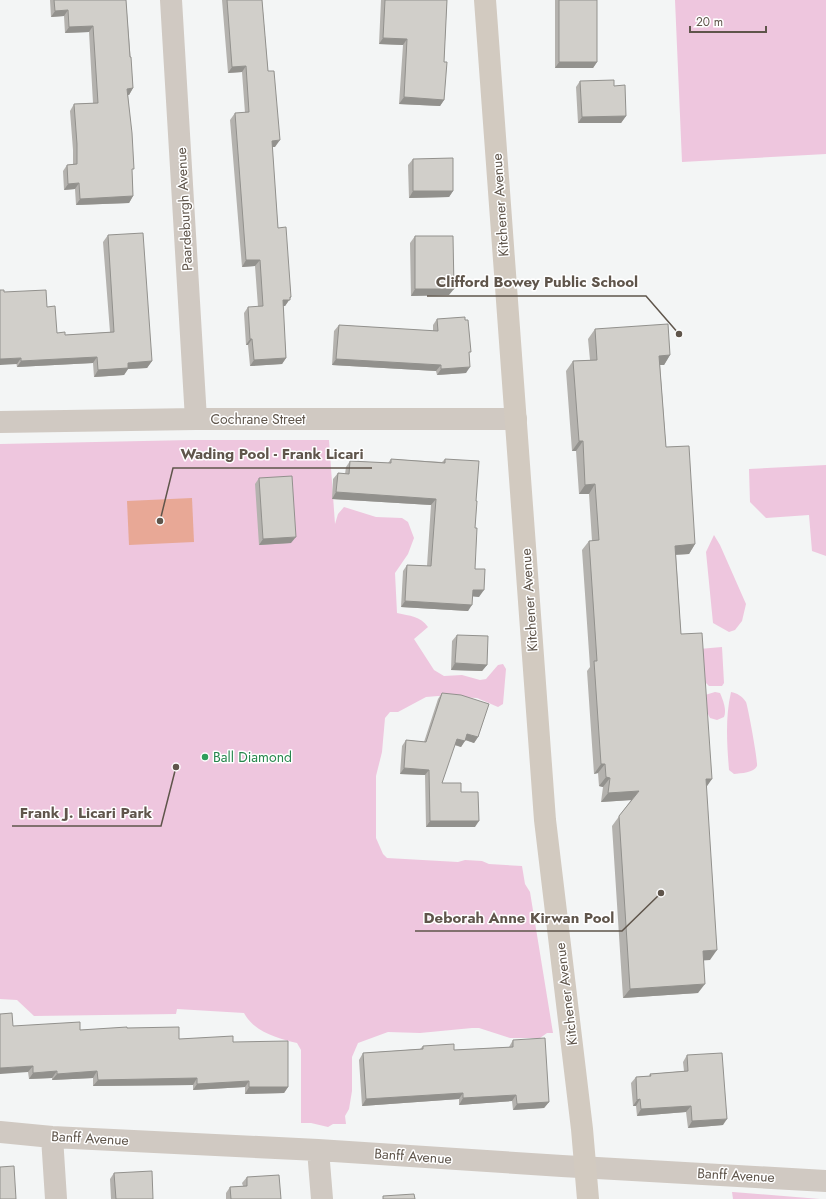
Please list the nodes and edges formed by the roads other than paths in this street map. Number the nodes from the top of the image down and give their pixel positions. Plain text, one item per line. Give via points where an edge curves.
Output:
1 (171, 0) edge
2 (485, 0) edge
3 (196, 419) junction
4 (516, 419) junction
5 (0, 422) edge
6 (0, 1132) edge
7 (52, 1137) junction
8 (318, 1150) junction
9 (585, 1167) junction
10 (826, 1181) edge
11 (56, 1199) edge
12 (322, 1199) edge
13 (588, 1199) edge

1 - 3 street, Paardeburgh Avenue
2 - 4 street, Kitchener Avenue
3 - 4 street, Cochrane Street
3 - 5 street, Cochrane Street
4 - 9 street, Kitchener Avenue via 545,820
6 - 7 street, Banff Avenue
7 - 8 street, Banff Avenue
7 - 11 street
8 - 9 street, Banff Avenue
8 - 12 street
9 - 10 street, Banff Avenue
9 - 13 street, Kitchener Avenue

